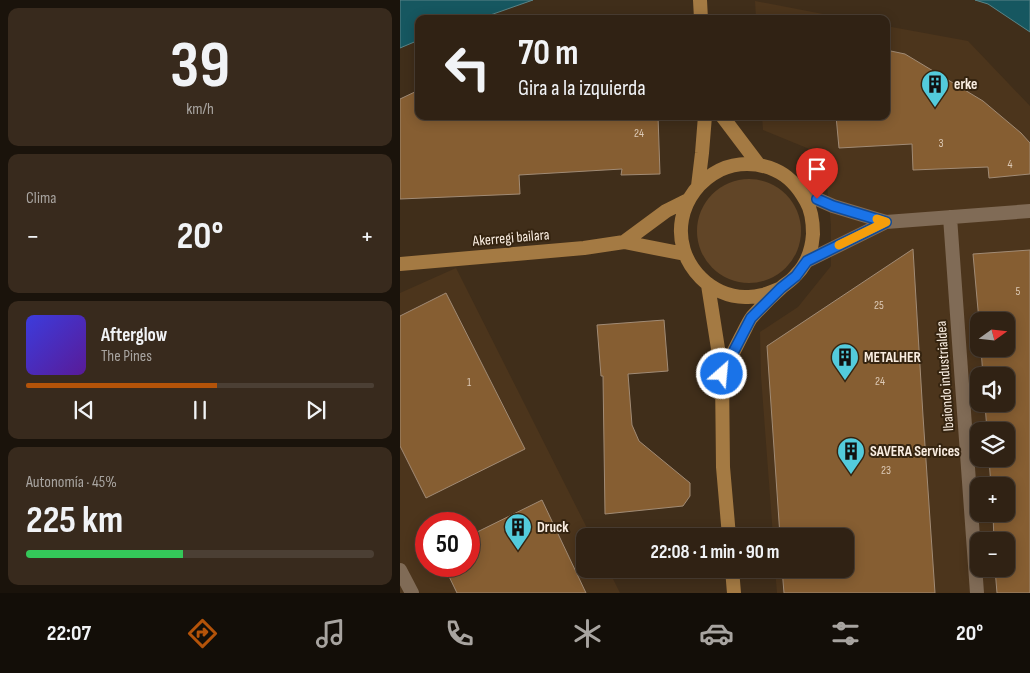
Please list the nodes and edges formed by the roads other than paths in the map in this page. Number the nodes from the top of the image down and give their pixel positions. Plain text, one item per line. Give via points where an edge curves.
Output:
1 (700, 0) edge
2 (701, 15) edge
3 (705, 120) edge
4 (725, 120) edge
5 (759, 165) junction
6 (698, 186) junction
7 (801, 192) junction
8 (688, 200) junction
9 (1030, 211) edge
10 (950, 217) junction
11 (886, 222) junction
12 (624, 242) junction
13 (685, 254) junction
14 (807, 261) junction
15 (400, 264) edge
16 (708, 285) junction
17 (781, 288) junction
18 (722, 374) junction
19 (728, 528) edge
20 (400, 570) edge
21 (733, 578) edge
22 (412, 593) edge
23 (734, 593) edge
24 (977, 593) edge

1 - 2 main road
3 - 6 main road
4 - 5 main road
5 - 6 main road via 726,167
5 - 7 main road via 790,179
6 - 8 main road
7 - 11 street via 833,206
7 - 14 main road via 810,208 813,226
8 - 12 main road via 666,211
8 - 13 main road via 682,218
9 - 10 street
10 - 11 street
10 - 24 street, Ibaiondo industrialdea
11 - 14 street
12 - 13 main road
12 - 15 main road, Akerregi bailara
13 - 16 main road
14 - 17 main road
16 - 17 main road via 725,294 744,297 763,296
16 - 18 main road
17 - 18 main road via 751,318
18 - 19 main road via 723,467
20 - 22 street
21 - 23 main road

